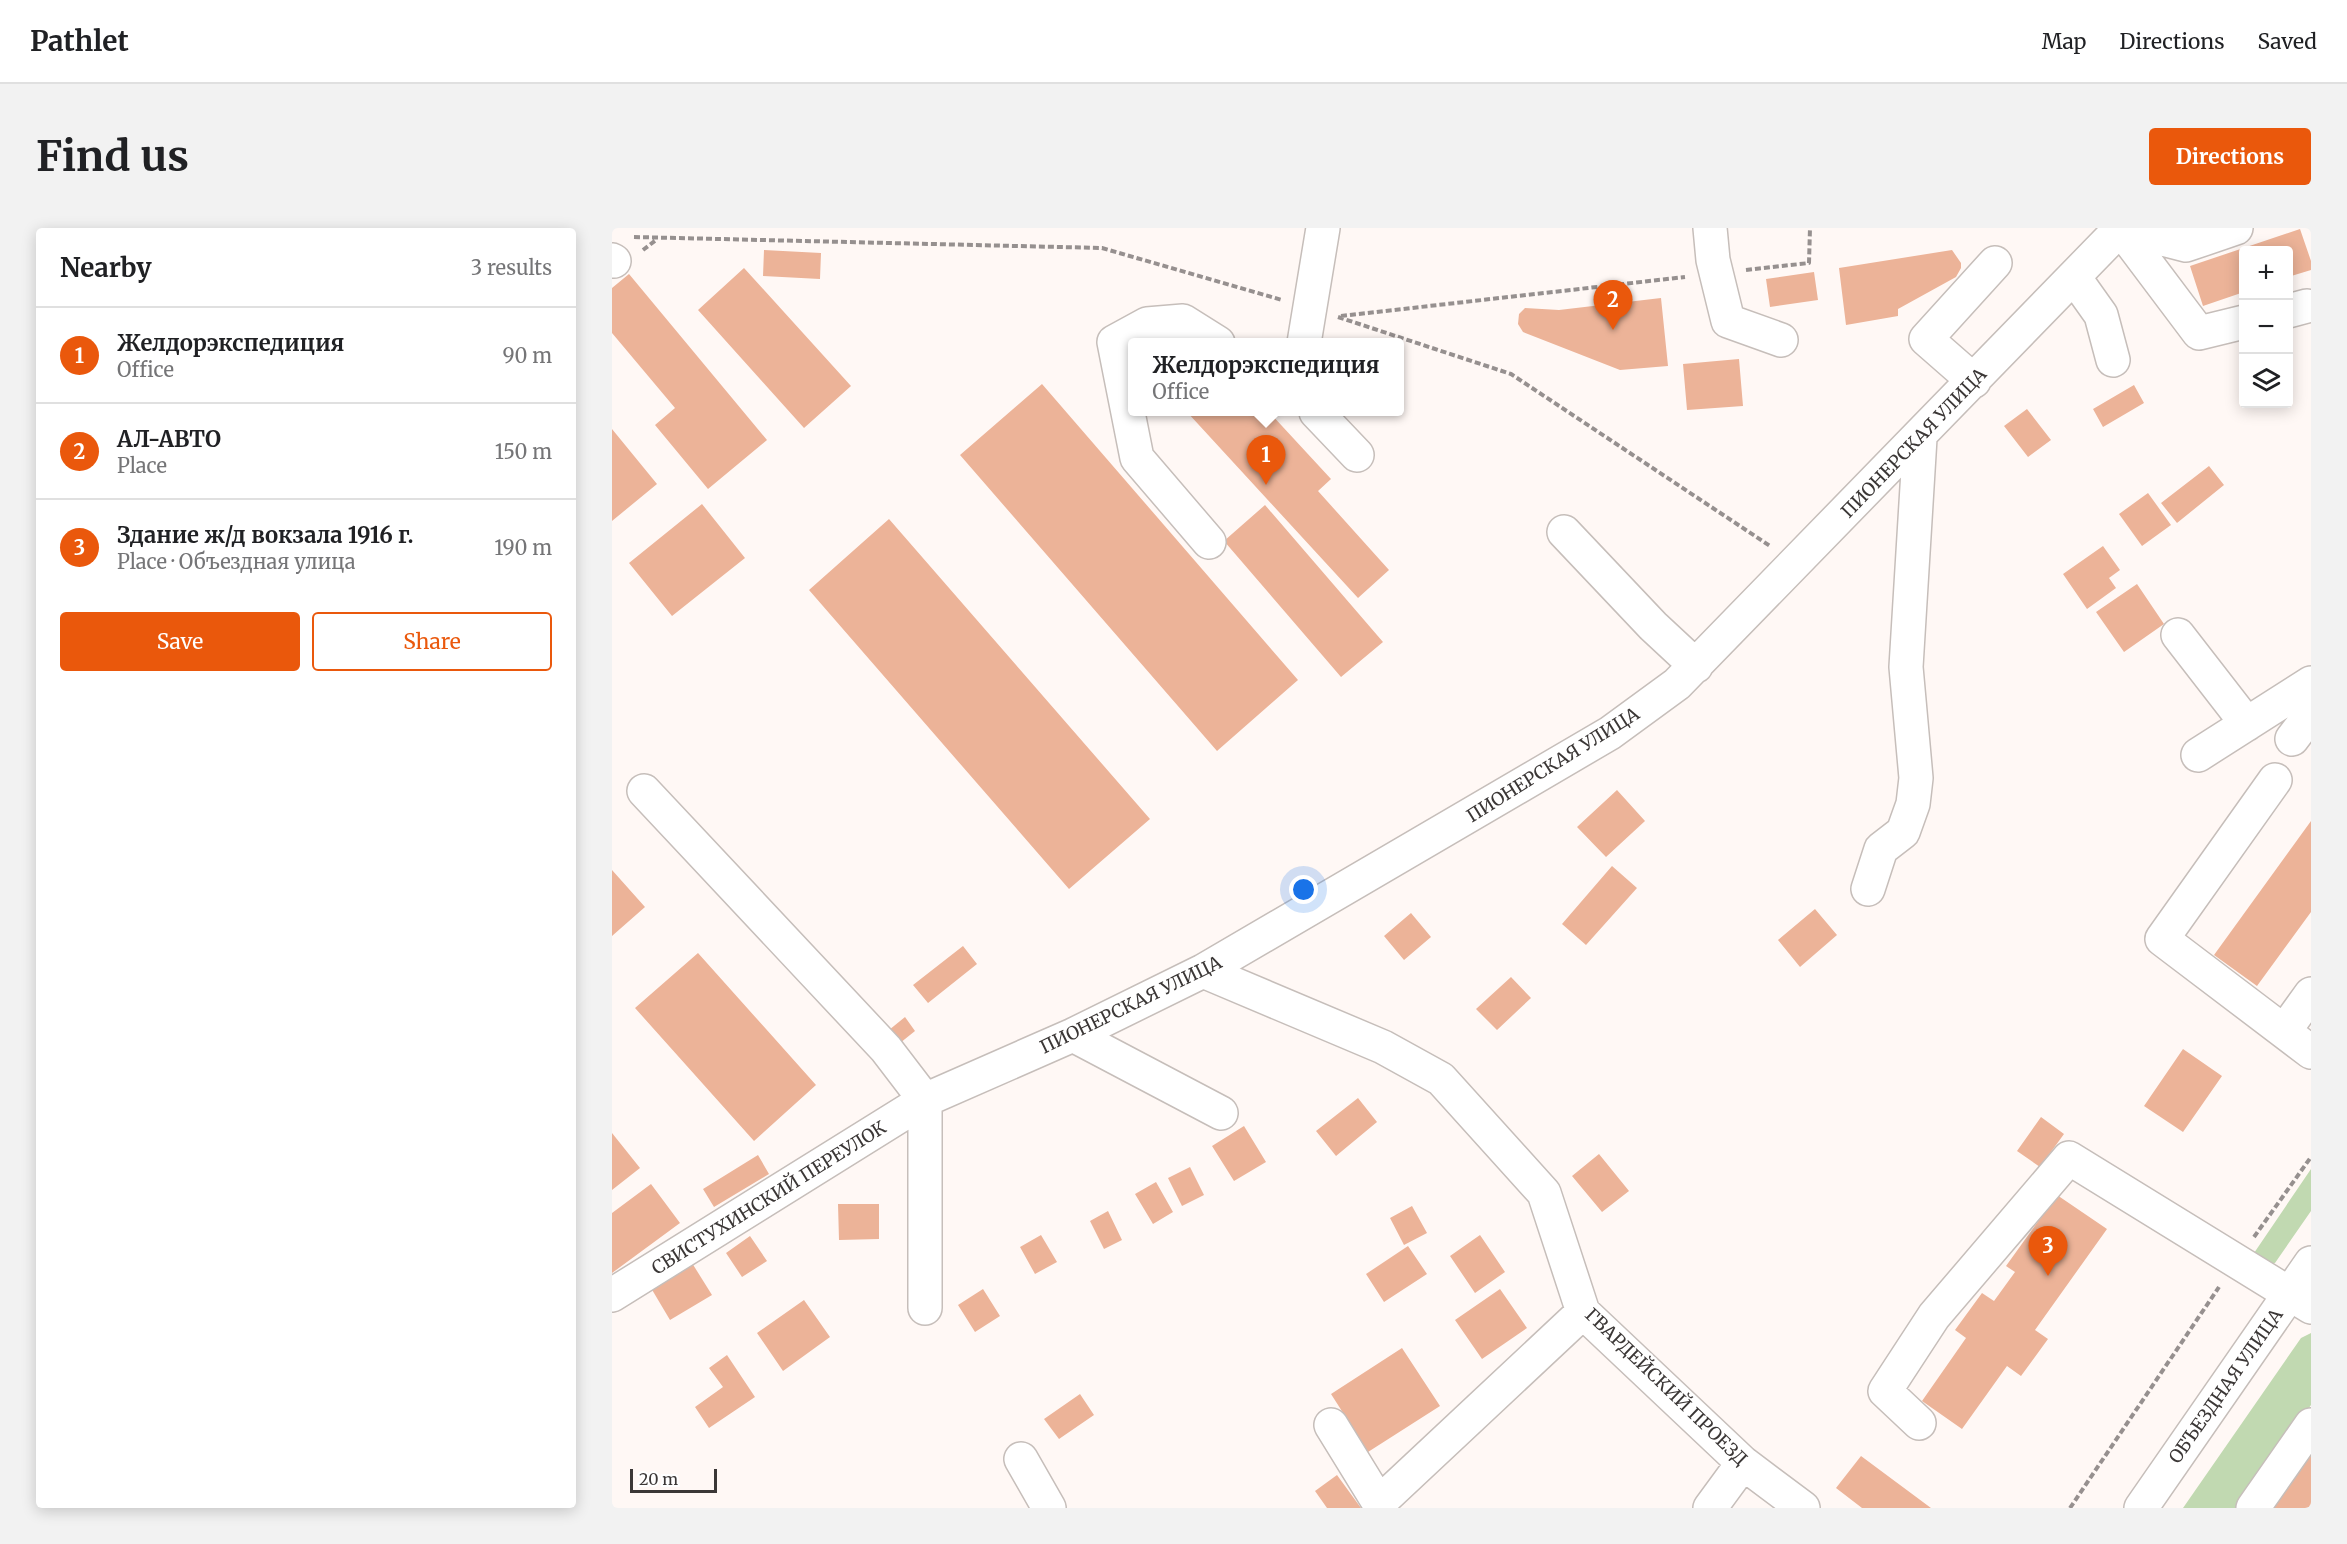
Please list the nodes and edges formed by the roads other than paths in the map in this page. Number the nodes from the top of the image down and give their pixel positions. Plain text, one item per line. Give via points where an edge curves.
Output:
1 (1323, 228) edge
2 (1710, 228) edge
3 (2121, 228) edge
4 (2236, 228) edge
5 (1995, 263) dead end
6 (2073, 277) junction
7 (2239, 323) edge
8 (1211, 338) edge
9 (1305, 338) edge
10 (1781, 340) dead end
11 (2113, 360) dead end
12 (1974, 381) junction
13 (1128, 413) edge
14 (1129, 416) edge
15 (1321, 416) edge
16 (1920, 438) junction
17 (1358, 455) dead end
18 (1564, 532) dead end
19 (1209, 542) dead end
20 (2178, 635) dead end
21 (1696, 666) junction
22 (2311, 683) edge
23 (2247, 724) junction
24 (2198, 755) dead end
25 (2275, 780) dead end
26 (644, 791) dead end
27 (1868, 890) dead end
28 (1203, 971) junction
29 (2311, 994) edge
30 (2285, 1030) junction
31 (1073, 1035) junction
32 (2311, 1052) edge
33 (925, 1100) junction
34 (1221, 1113) dead end
35 (2311, 1263) edge
36 (612, 1295) edge
37 (2301, 1300) edge
38 (924, 1308) dead end
39 (1583, 1312) junction
40 (1919, 1423) dead end
41 (1331, 1425) dead end
42 (2311, 1425) edge
43 (1021, 1459) dead end
44 (1743, 1463) junction
45 (1049, 1508) edge
46 (1710, 1508) edge
47 (1803, 1508) edge
48 (2141, 1508) edge
49 (2253, 1508) edge

1 - 9 street
2 - 10 street via 1728,321
3 - 4 street via 2186,245
3 - 6 street, ПИОНЕРСКАЯ УЛИЦА
3 - 7 street via 2199,333
5 - 12 street via 1926,339
6 - 11 street via 2101,315
6 - 12 street, ПИОНЕРСКАЯ УЛИЦА
8 - 13 street via 1183,321 1147,324 1114,342
12 - 16 street, ПИОНЕРСКАЯ УЛИЦА
14 - 19 street via 1137,458
15 - 17 street
16 - 21 street, ПИОНЕРСКАЯ УЛИЦА
16 - 27 street via 1906,667 1916,778 1913,804 1903,832 1881,849
18 - 21 street
20 - 23 street
21 - 28 street, ПИОНЕРСКАЯ УЛИЦА via 1610,734
22 - 23 street
23 - 24 street
25 - 30 street via 2162,939
26 - 33 street via 886,1049
28 - 31 street, ПИОНЕРСКАЯ УЛИЦА
28 - 39 street, ГВАРДЕЙСКИЙ ПРОЕЗД via 1383,1047 1441,1079 1544,1193
29 - 30 street
30 - 32 street
31 - 33 street, ПИОНЕРСКАЯ УЛИЦА
31 - 34 street
33 - 36 street, СВИСТУХИНСКИЙ ПЕРЕУЛОК
33 - 38 street
35 - 37 street, ОБЪЕЗДНАЯ УЛИЦА
37 - 40 street via 2069,1158 1934,1316 1885,1391
37 - 48 street, ОБЪЕЗДНАЯ УЛИЦА
39 - 41 street via 1379,1503
39 - 44 street, ГВАРДЕЙСКИЙ ПРОЕЗД
42 - 49 street
43 - 45 street
44 - 46 street
44 - 47 street, ГВАРДЕЙСКИЙ ПРОЕЗД

